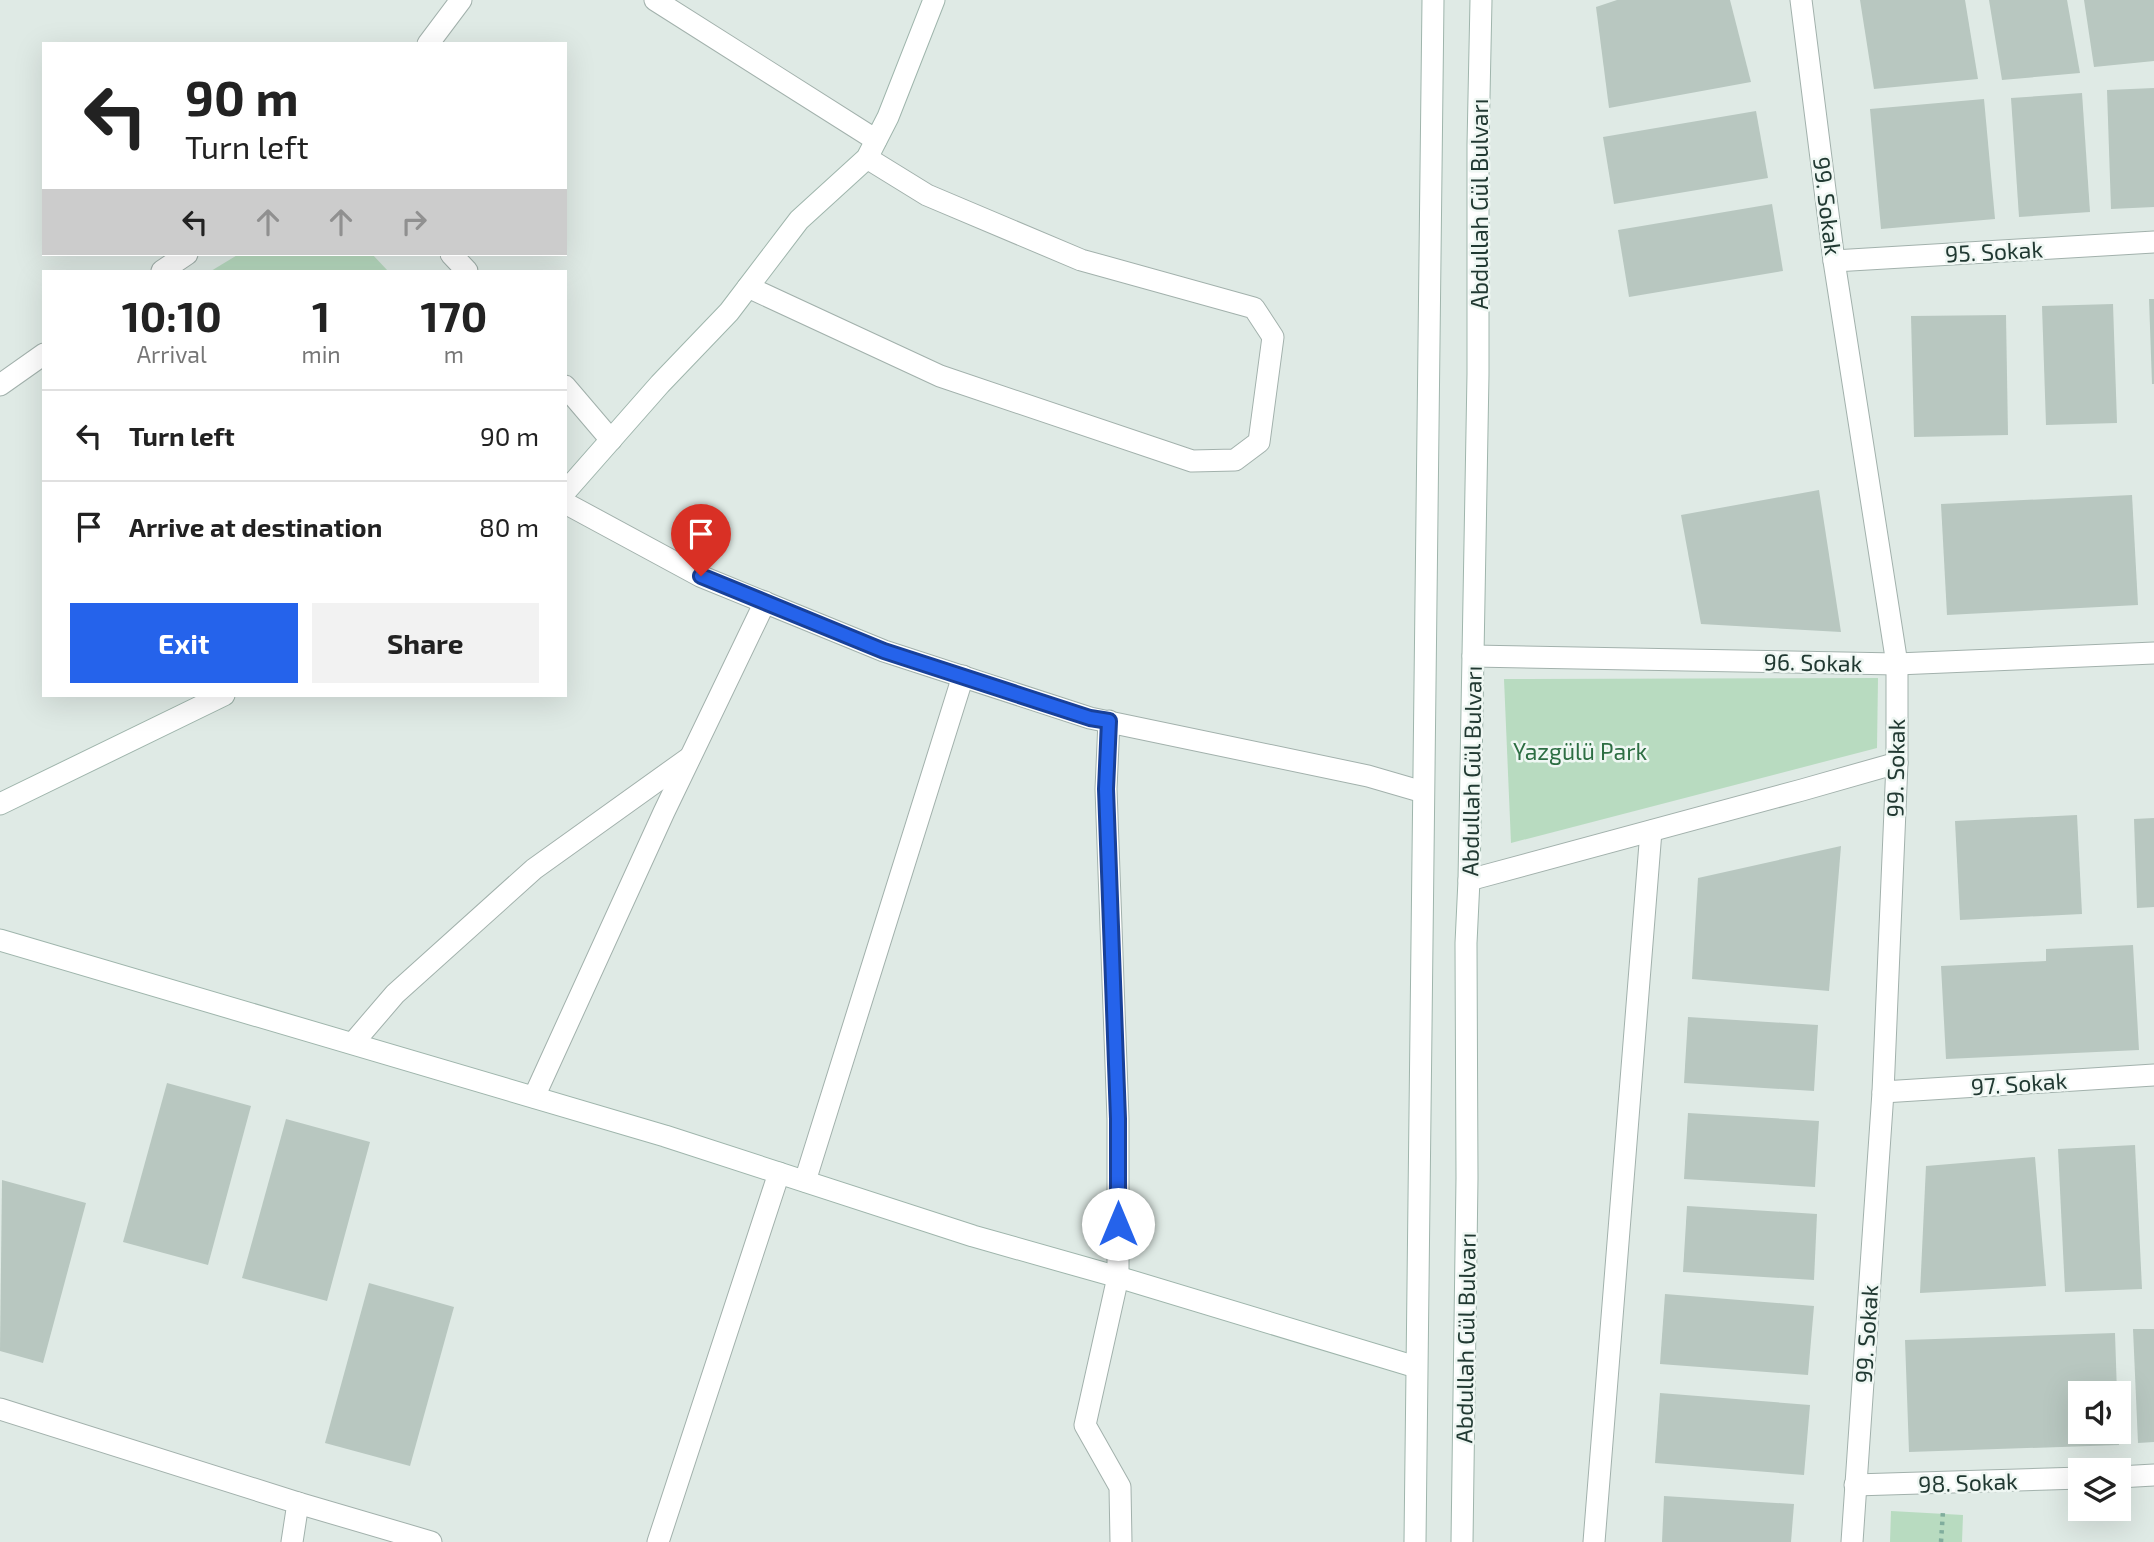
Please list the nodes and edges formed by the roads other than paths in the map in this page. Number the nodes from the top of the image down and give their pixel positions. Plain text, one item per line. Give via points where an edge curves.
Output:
1 (461, 0) edge
2 (655, 0) edge
3 (934, 0) edge
4 (1433, 0) edge
5 (1481, 0) edge
6 (1801, 0) edge
7 (430, 42) edge
8 (871, 149) junction
9 (2154, 242) edge
10 (184, 256) edge
11 (453, 256) edge
12 (1834, 261) junction
13 (163, 270) edge
14 (466, 270) edge
15 (748, 287) junction
16 (42, 355) edge
17 (0, 384) edge
18 (567, 388) edge
19 (611, 440) junction
20 (567, 490) edge
21 (567, 504) edge
22 (765, 603) junction
23 (2154, 653) edge
24 (1473, 656) junction
25 (1897, 664) junction
26 (962, 676) junction
27 (220, 697) edge
28 (1109, 721) junction
29 (691, 757) junction
30 (1896, 763) junction
31 (1423, 792) junction
32 (0, 804) edge
33 (1651, 831) junction
34 (1469, 880) junction
35 (0, 940) edge
36 (352, 1043) junction
37 (2154, 1075) edge
38 (1883, 1092) junction
39 (534, 1097) junction
40 (779, 1173) junction
41 (805, 1181) junction
42 (1118, 1277) junction
43 (1416, 1367) junction
44 (0, 1409) edge
45 (2154, 1475) edge
46 (2131, 1476) edge
47 (2068, 1478) edge
48 (1855, 1485) junction
49 (298, 1503) junction
50 (292, 1542) edge
51 (431, 1542) edge
52 (658, 1542) edge
53 (1121, 1542) edge
54 (1415, 1542) edge
55 (1462, 1542) edge
56 (1594, 1542) edge
57 (1852, 1542) edge

1 - 7 street
2 - 8 street
3 - 8 street
4 - 31 street, Abdullah Gül Bulvarı
5 - 24 street, Abdullah Gül Bulvarı
6 - 12 street, 99. Sokak
8 - 15 street via 799,220
8 - 15 street via 927,195 1082,260 1254,308 1273,337 1259,442 1235,460 1192,461 940,376
9 - 12 street, 95. Sokak
10 - 13 street
11 - 14 street
12 - 25 street, 99. Sokak
15 - 19 street
16 - 17 street
18 - 19 street
19 - 20 street
21 - 22 street via 701,576
22 - 26 street via 884,651
22 - 29 street
23 - 25 street, 96. Sokak
24 - 25 street, 96. Sokak
24 - 34 street, Abdullah Gül Bulvarı
25 - 30 street, 99. Sokak
26 - 28 street
26 - 41 street
27 - 32 street
28 - 31 street
28 - 42 street via 1106,789 1118,1119
29 - 36 street via 534,869 395,994
29 - 39 street
30 - 33 street
30 - 38 street, 99. Sokak
31 - 43 street, Abdullah Gül Bulvarı
33 - 34 street
33 - 56 street
34 - 55 street, Abdullah Gül Bulvarı
35 - 36 street
36 - 39 street
37 - 38 street, 97. Sokak
38 - 48 street, 99. Sokak
39 - 40 street
40 - 41 street
40 - 52 street
41 - 42 street
42 - 43 street
42 - 53 street via 1085,1425 1120,1487
43 - 54 street, Abdullah Gül Bulvarı
44 - 49 street
45 - 46 street
47 - 48 street, 98. Sokak
48 - 57 street, 99. Sokak
49 - 50 street
49 - 51 street

